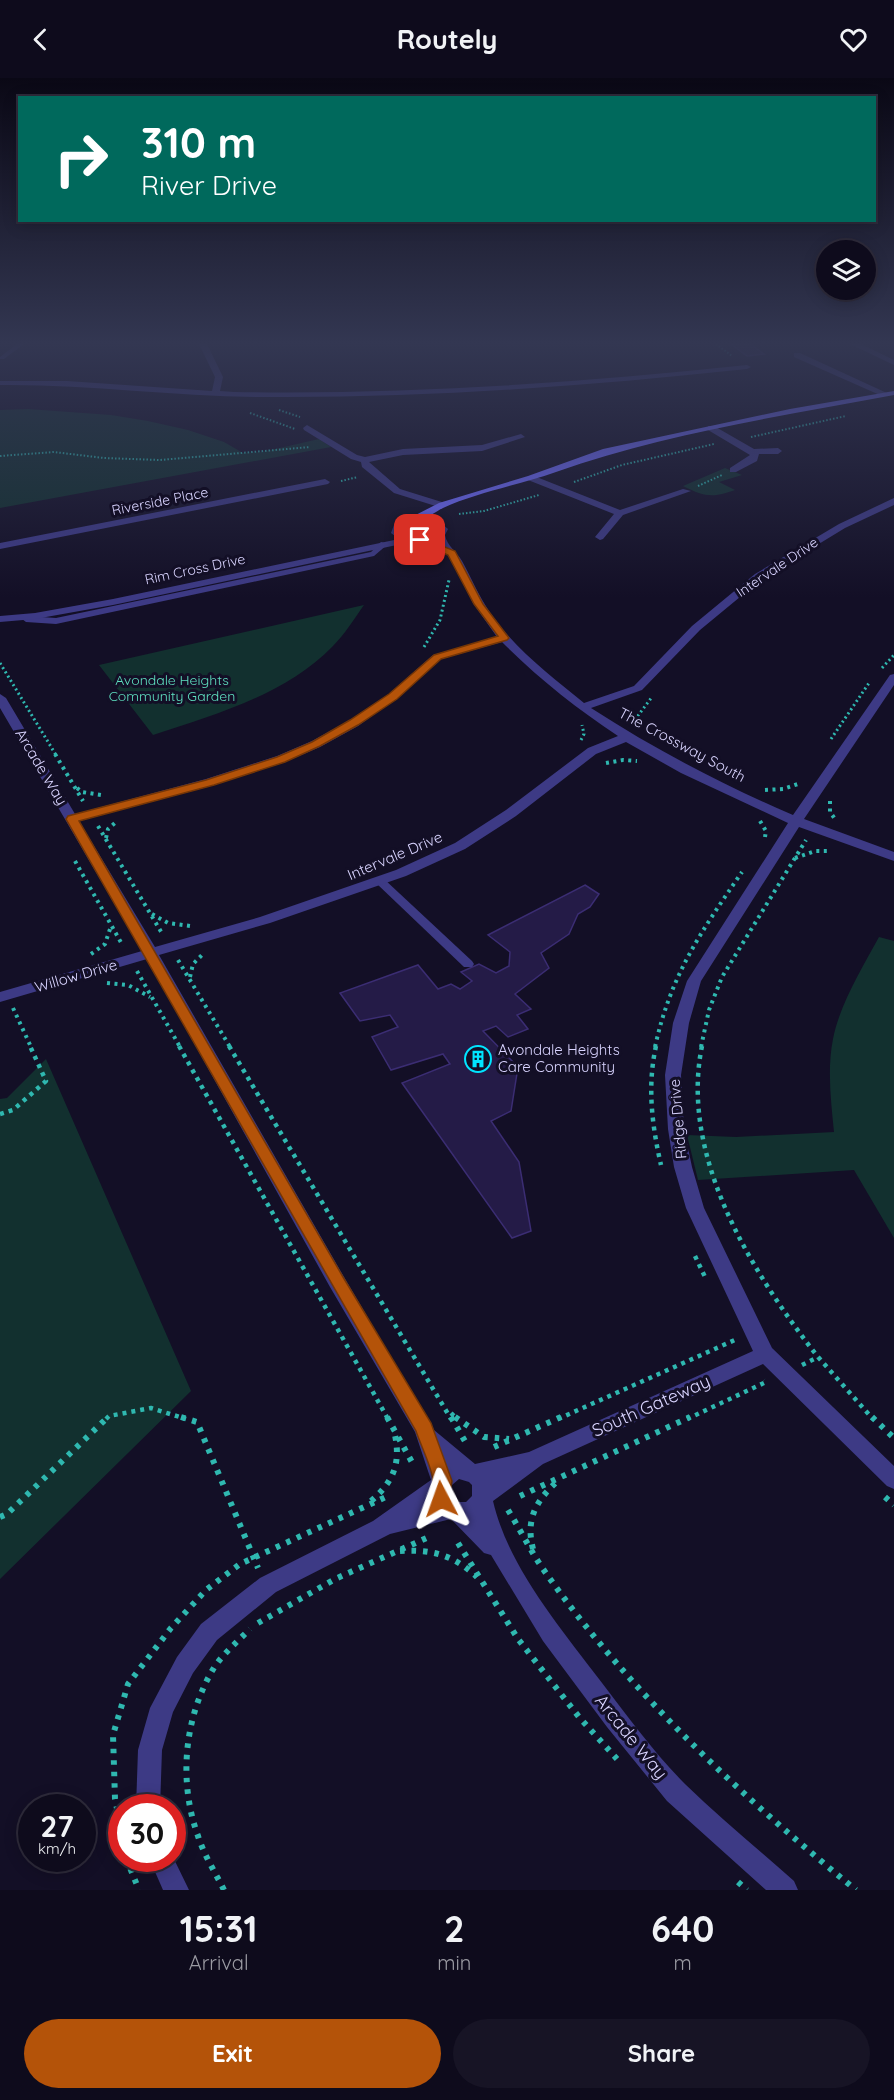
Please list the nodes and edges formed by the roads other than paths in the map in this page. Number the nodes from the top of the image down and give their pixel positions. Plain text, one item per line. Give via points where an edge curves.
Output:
1 (308, 429) edge
2 (708, 429) edge
3 (712, 429) edge
4 (521, 437) dead end
5 (778, 451) dead end
6 (752, 452) junction
7 (365, 460) junction
8 (733, 470) road end
9 (531, 478) junction
10 (325, 482) dead end
11 (686, 491) road end
12 (894, 501) edge
13 (442, 505) junction
14 (620, 513) junction
15 (407, 522) junction
16 (436, 523) junction
17 (395, 530) junction
18 (440, 535) junction
19 (600, 537) dead end
20 (415, 540) junction
21 (384, 544) junction
22 (0, 546) edge
23 (361, 548) junction
24 (450, 551) junction
25 (30, 618) junction
26 (0, 619) edge
27 (0, 626) edge
28 (504, 638) junction
29 (887, 673) edge
30 (0, 698) edge
31 (581, 713) junction
32 (628, 731) junction
33 (72, 819) junction
34 (796, 821) junction
35 (894, 857) edge
36 (380, 881) junction
37 (148, 948) junction
38 (468, 964) dead end
39 (4, 996) edge
40 (757, 1357) junction
41 (424, 1429) junction
42 (536, 1458) junction
43 (471, 1473) junction
44 (894, 1479) edge
45 (441, 1484) junction
46 (483, 1497) junction
47 (455, 1510) junction
48 (381, 1528) junction
49 (504, 1560) junction
50 (148, 1794) edge
51 (168, 1872) edge
52 (177, 1890) edge
53 (785, 1890) edge

1 - 7 street
2 - 9 street via 606,451
3 - 6 street
4 - 7 street via 482,448 403,452
5 - 6 street
6 - 8 street via 754,459
7 - 13 street via 365,465 397,490
9 - 13 street
9 - 14 street
10 - 22 street, Riverside Place
11 - 14 street
12 - 31 street, Intervale Drive via 842,526 759,576 696,628 638,688
13 - 15 street
13 - 16 street via 435,514
14 - 19 street
15 - 16 street
15 - 17 street, Rim Cross Drive
16 - 18 street, The Crossway South via 443,529
17 - 20 street via 400,536
17 - 23 street, Rim Cross Drive via 389,537
18 - 20 street, Rim Cross Drive
18 - 24 street, The Crossway South via 442,544
20 - 21 street, Rim Cross Drive
20 - 24 street
21 - 23 street, Rim Cross Drive
21 - 25 lane via 374,554 56,621
23 - 25 street, Rim Cross Drive
24 - 28 street, The Crossway South via 479,604
25 - 26 street, Rim Cross Drive
25 - 27 street, Rim Cross Drive
28 - 31 street, The Crossway South
28 - 33 street via 437,657 393,696 354,723 281,759 210,782 87,809
29 - 34 street, Ridge Drive
30 - 33 street, Arcade Way
31 - 32 street, The Crossway South
32 - 34 street, The Crossway South via 709,780 784,809
32 - 36 street, Intervale Drive via 592,751 511,813 460,846
33 - 37 street, Arcade Way
34 - 35 street, The Crossway South via 816,823
34 - 40 street, Ridge Drive via 694,981 681,1023 673,1075 676,1129 695,1208 750,1327
36 - 37 street, Intervale Drive via 171,948
36 - 38 lane
37 - 39 street, Willow Drive via 131,960
37 - 41 street, Arcade Way
40 - 42 street, South Gateway
40 - 44 street, Ridge Drive via 784,1373
41 - 43 street, Arcade Way via 443,1451
41 - 45 street, Arcade Way
42 - 43 street, South Gateway
42 - 46 street, South Gateway
43 - 45 street via 457,1472
43 - 46 street via 481,1482
45 - 47 street via 441,1499
45 - 48 street
46 - 47 street via 472,1509
46 - 49 street, Arcade Way via 488,1526
47 - 48 street
47 - 49 street, Arcade Way
48 - 50 street via 268,1585 209,1632 162,1708 150,1750
49 - 53 street, Arcade Way via 551,1633 669,1783
51 - 52 street

